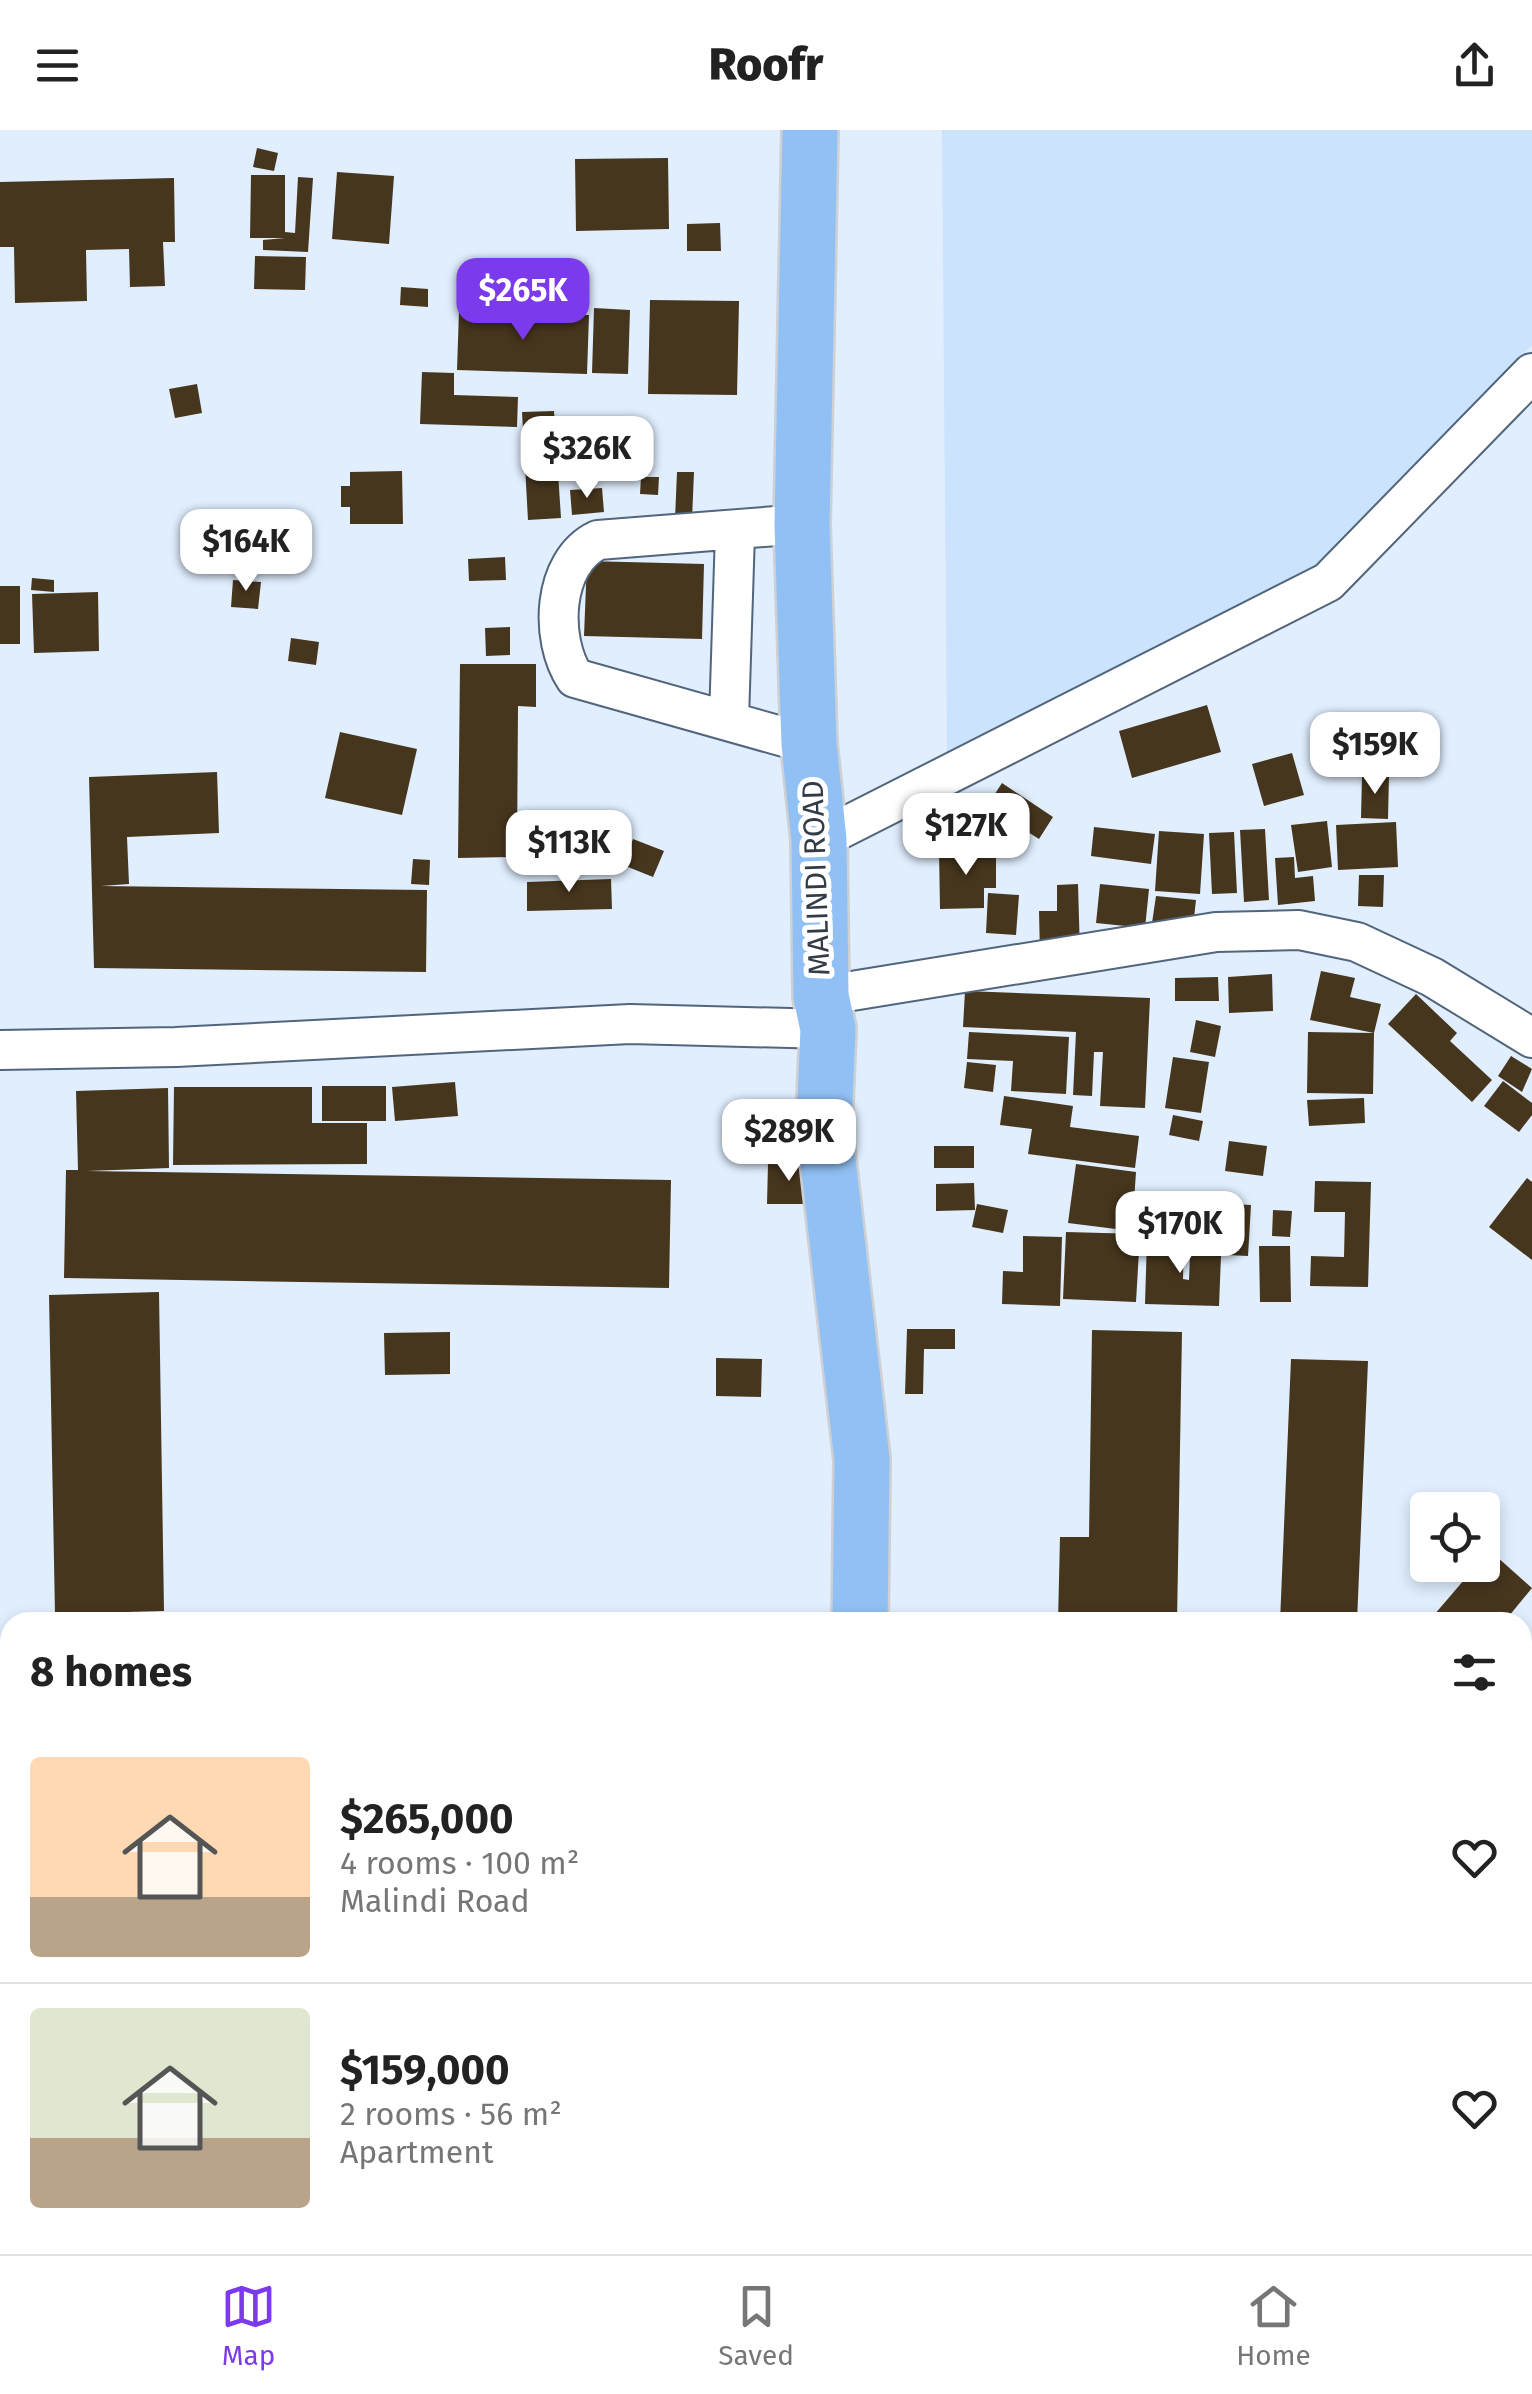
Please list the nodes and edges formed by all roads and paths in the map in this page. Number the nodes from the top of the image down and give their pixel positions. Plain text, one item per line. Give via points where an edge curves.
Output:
1 (810, 130) edge
2 (1532, 373) edge
3 (802, 524) junction
4 (735, 533) junction
5 (728, 720) junction
6 (809, 744) junction
7 (819, 840) junction
8 (824, 1012) junction
9 (1528, 1029) edge
10 (0, 1050) edge
11 (860, 1612) edge

1 - 3 highway, MALINDI ROAD
2 - 7 street via 1328,582
3 - 4 street
3 - 6 highway, MALINDI ROAD
4 - 5 street
4 - 5 street via 598,540 580,549 565,570 561,610 563,660 575,678
5 - 6 street
6 - 7 highway, MALINDI ROAD
7 - 8 highway, MALINDI ROAD
8 - 9 street via 1216,932 1299,930 1357,942
8 - 10 street
8 - 11 highway, MALINDI ROAD via 824,1125 862,1460

